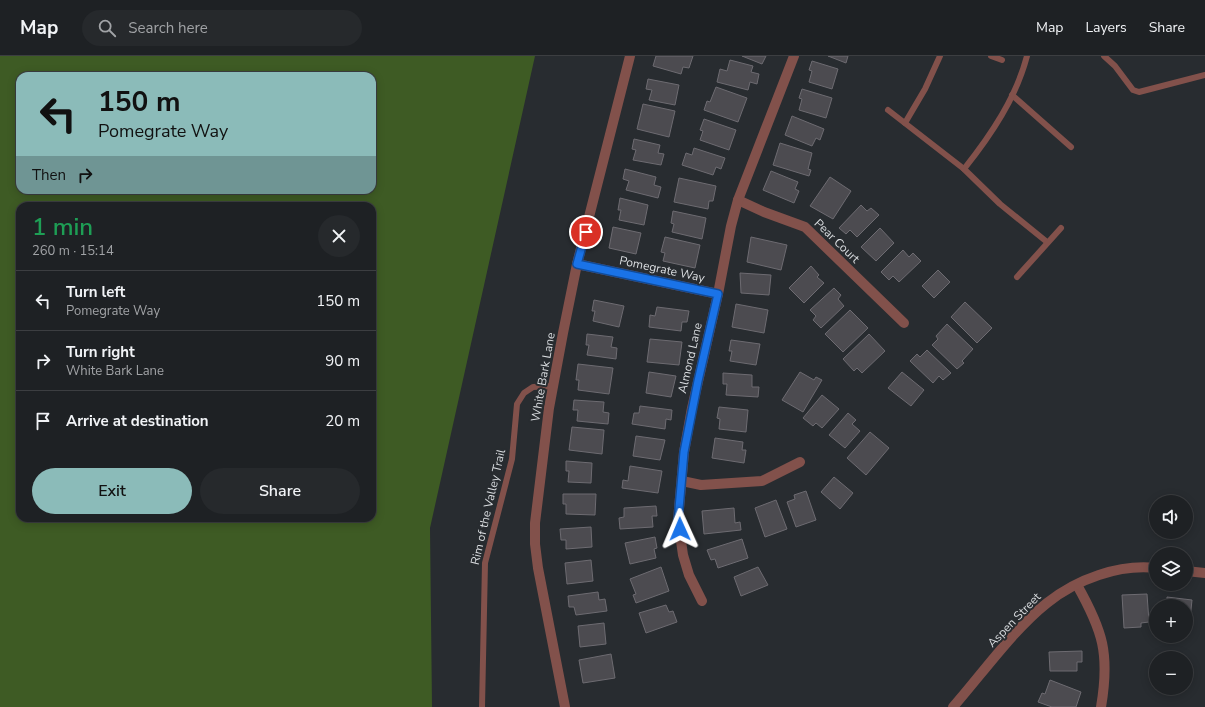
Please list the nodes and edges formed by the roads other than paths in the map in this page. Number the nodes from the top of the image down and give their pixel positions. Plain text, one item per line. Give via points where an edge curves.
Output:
1 (630, 56) edge
2 (794, 56) edge
3 (940, 56) edge
4 (991, 56) edge
5 (1027, 56) edge
6 (1104, 56) edge
7 (1002, 60) dead end
8 (1205, 75) edge
9 (1012, 96) junction
10 (888, 110) dead end
11 (905, 123) junction
12 (1071, 147) dead end
13 (964, 169) junction
14 (738, 200) junction
15 (1061, 228) dead end
16 (1048, 242) junction
17 (577, 264) junction
18 (1017, 277) dead end
19 (718, 294) junction
20 (904, 323) dead end
21 (553, 386) junction
22 (800, 462) dead end
23 (682, 482) junction
24 (1149, 567) edge
25 (1193, 572) edge
26 (1205, 573) edge
27 (1077, 585) junction
28 (702, 601) dead end
29 (482, 707) edge
30 (565, 707) edge
31 (953, 707) edge
32 (1102, 707) edge

1 - 17 street, White Bark Lane
2 - 14 street, Almond Lane
3 - 11 lane
4 - 7 lane
5 - 9 lane
6 - 8 lane via 1133,90 1139,92
9 - 12 lane
9 - 13 lane via 1001,117
10 - 11 lane
11 - 13 lane
13 - 16 lane via 1000,204
14 - 19 street, Almond Lane
14 - 20 street, Pear Court via 805,227
15 - 16 lane
16 - 18 lane
17 - 19 street, Pomegrate Way
17 - 21 street, White Bark Lane
19 - 23 street, Almond Lane via 692,408 684,452
21 - 29 lane, Rim of the Valley Trail via 533,387 524,393 517,404 512,459 485,563
21 - 30 street, White Bark Lane via 535,523 535,544
22 - 23 street via 762,481 702,485
23 - 28 street, Almond Lane via 678,520 683,555 689,575
24 - 27 street, Aspen Street via 1106,573
25 - 26 street
27 - 31 street, Aspen Street via 1047,603 1017,633
27 - 32 street via 1095,620 1105,652

